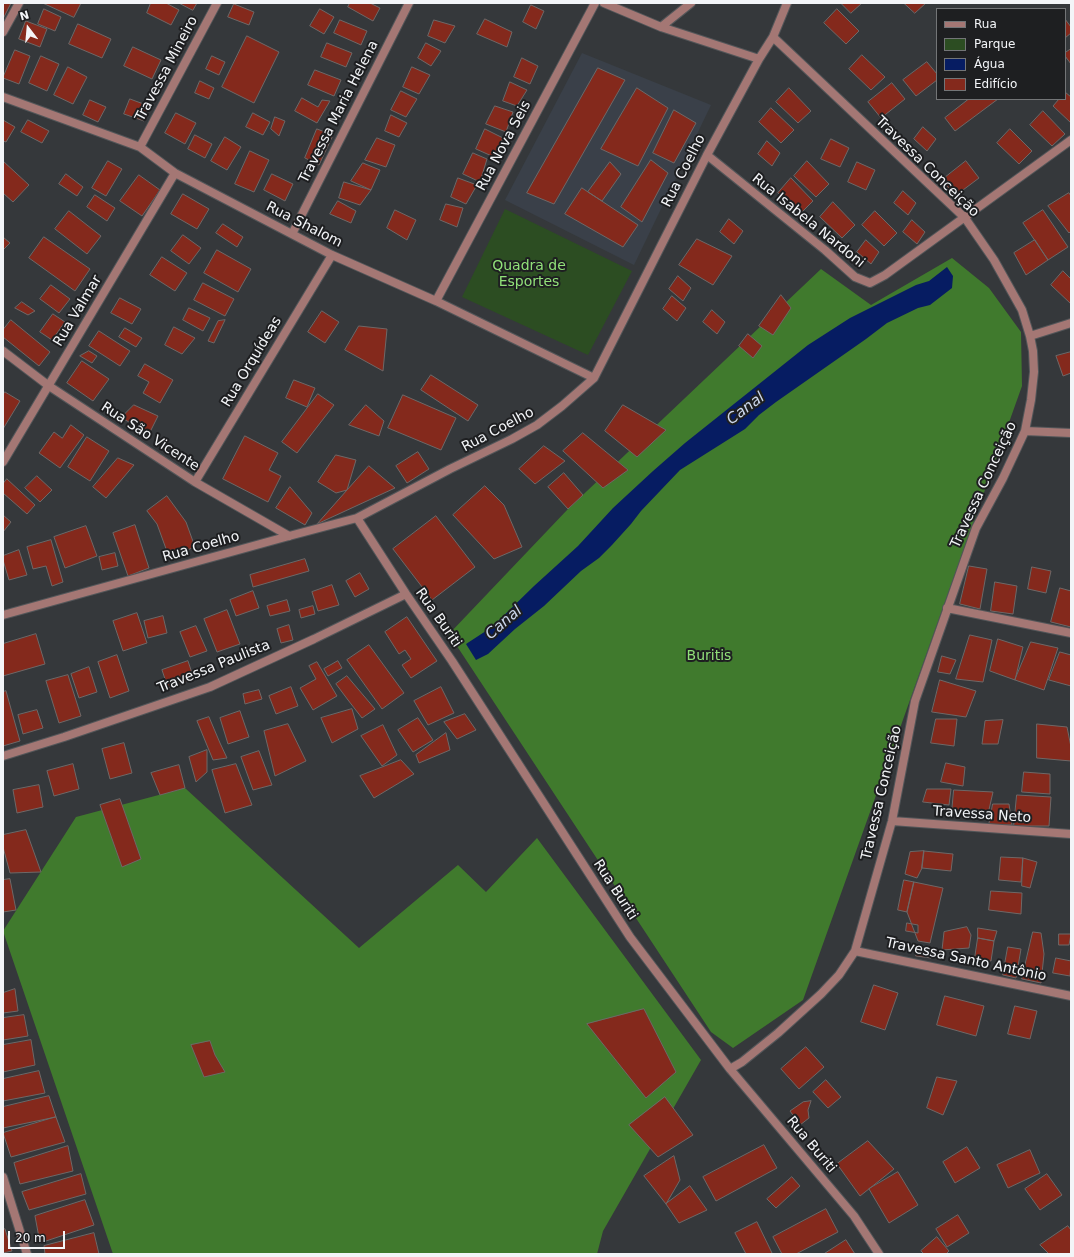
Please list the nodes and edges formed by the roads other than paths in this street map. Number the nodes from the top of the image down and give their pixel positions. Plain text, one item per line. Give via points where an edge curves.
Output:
1 (19, 3) edge
2 (217, 3) edge
3 (409, 3) edge
4 (595, 3) edge
5 (604, 3) edge
6 (691, 3) edge
7 (787, 3) edge
8 (661, 27) junction
9 (3, 32) edge
10 (773, 38) junction
11 (759, 59) junction
12 (3, 97) edge
13 (1071, 140) edge
14 (140, 147) junction
15 (707, 155) junction
16 (175, 173) junction
17 (965, 218) junction
18 (292, 234) junction
19 (332, 255) junction
20 (436, 301) junction
21 (1071, 323) edge
22 (1030, 336) junction
23 (3, 351) edge
24 (594, 378) junction
25 (49, 386) junction
26 (1025, 431) junction
27 (1071, 433) edge
28 (3, 462) edge
29 (195, 482) junction
30 (357, 518) junction
31 (289, 536) junction
32 (406, 594) junction
33 (948, 608) junction
34 (3, 615) edge
35 (1071, 633) edge
36 (3, 756) edge
37 (892, 821) junction
38 (1071, 834) edge
39 (855, 951) junction
40 (1071, 996) edge
41 (730, 1070) junction
42 (3, 1177) edge
43 (27, 1254) edge
44 (879, 1254) edge

1 - 9 street
2 - 14 street, Travessa Mineiro
3 - 18 street, Travessa Maria Helena
4 - 20 street, Rua Nova Seis
5 - 8 street
6 - 8 street
7 - 10 street, Rua Coelho
8 - 11 street
10 - 11 street, Rua Coelho
10 - 17 street, Travessa Conceição
11 - 15 street, Rua Coelho
12 - 14 street, Rua Shalom
13 - 17 street, Rua Isabela Nardoni
14 - 16 street, Rua Shalom
15 - 17 street, Rua Isabela Nardoni via 825,250 855,278 870,283 885,276
15 - 24 street, Rua Coelho
16 - 18 street, Rua Shalom
16 - 25 street, Rua Valmar
17 - 22 street, Travessa Conceição via 1005,277 1022,310
18 - 19 street, Rua Shalom
19 - 20 street, Rua Shalom
19 - 29 street, Rua Orquídeas
20 - 24 street, Rua Shalom
21 - 22 street
22 - 26 street, Travessa Conceição via 1034,372
23 - 25 street, Rua São Vicente
24 - 30 street, Rua Coelho via 537,425
25 - 28 street, Rua Valmar
25 - 29 street, Rua São Vicente
26 - 27 street
26 - 33 street, Travessa Conceição via 976,528
29 - 31 street, Rua São Vicente
30 - 31 street, Rua Coelho
30 - 32 street, Rua Buriti
31 - 34 street, Rua Coelho
32 - 36 street, Travessa Paulista via 210,687
32 - 41 street, Rua Buriti via 630,938
33 - 35 street
33 - 37 street, Travessa Conceição via 915,701
37 - 38 street, Travessa Neto
37 - 39 street, Travessa Conceição
39 - 40 street, Travessa Santo Antônio
39 - 41 street, Travessa Conceição via 839,975 821,994 778,1033
41 - 44 street, Rua Buriti via 854,1216
42 - 43 street

